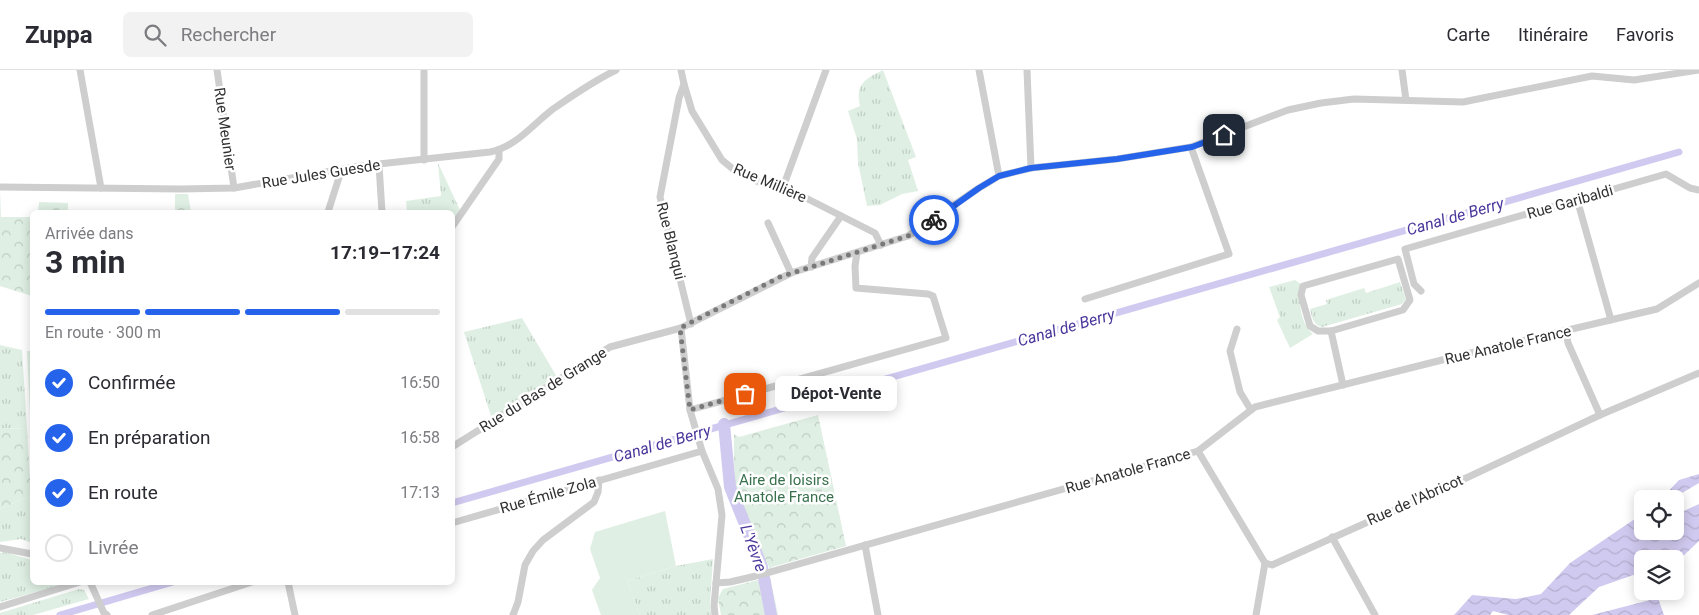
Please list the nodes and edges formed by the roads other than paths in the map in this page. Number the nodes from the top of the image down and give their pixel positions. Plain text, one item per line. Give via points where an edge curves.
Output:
1 (80, 70) edge
2 (217, 70) edge
3 (424, 70) edge
4 (616, 70) edge
5 (681, 70) edge
6 (826, 70) edge
7 (979, 70) edge
8 (1027, 70) edge
9 (1402, 70) edge
10 (1694, 70) edge
11 (1699, 70) edge
12 (684, 84) junction
13 (1406, 100) junction
14 (1192, 147) junction
15 (499, 151) junction
16 (424, 160) junction
17 (379, 165) junction
18 (1031, 168) junction
19 (341, 171) junction
20 (999, 176) junction
21 (1699, 182) edge
22 (0, 187) edge
23 (101, 188) junction
24 (234, 188) junction
25 (1690, 188) junction
26 (782, 190) junction
27 (1699, 190) edge
28 (1577, 200) junction
29 (329, 210) edge
30 (382, 210) edge
31 (841, 216) junction
32 (768, 222) dead end
33 (455, 223) edge
34 (881, 245) junction
35 (857, 253) junction
36 (811, 267) junction
37 (791, 273) junction
38 (1699, 283) edge
39 (1421, 291) dead end
40 (1084, 299) dead end
41 (1611, 320) junction
42 (691, 324) junction
43 (680, 328) junction
44 (1237, 329) dead end
45 (1331, 331) junction
46 (1566, 331) junction
47 (1699, 373) edge
48 (1342, 385) junction
49 (690, 410) junction
50 (1251, 410) junction
51 (1600, 415) junction
52 (455, 445) edge
53 (702, 451) junction
54 (1198, 451) junction
55 (599, 480) junction
56 (455, 522) edge
57 (1332, 537) junction
58 (865, 545) junction
59 (0, 548) edge
60 (30, 554) edge
61 (1265, 563) junction
62 (716, 583) junction
63 (70, 585) edge
64 (91, 585) edge
65 (243, 585) edge
66 (289, 585) edge
67 (0, 607) edge
68 (105, 614) edge
69 (152, 615) edge
70 (295, 615) edge
71 (513, 615) edge
72 (715, 615) edge
73 (878, 615) edge
74 (1256, 615) edge
75 (1375, 615) edge

1 - 23 street
2 - 24 street, Rue Meunier
3 - 16 street
4 - 15 street, Rue Jules Guesde via 588,85
5 - 12 street, Rue Blanqui
6 - 26 street
7 - 20 street
8 - 18 street
9 - 13 street
10 - 11 street, Rue du Bas de Grange
10 - 13 street, Rue du Bas de Grange via 1634,80 1592,76 1463,102
12 - 26 street, Rue Millière via 692,111 722,160 733,169
12 - 42 street, Rue Blanqui via 660,197
13 - 14 street, Rue du Bas de Grange via 1354,99 1288,110
14 - 18 street, Rue du Bas de Grange
14 - 40 street via 1228,254
15 - 16 street, Rue Jules Guesde
15 - 33 street via 499,159
16 - 17 street, Rue Jules Guesde
17 - 19 street, Rue Jules Guesde
17 - 30 street
18 - 20 street, Rue du Bas de Grange
19 - 24 street, Rue Jules Guesde
19 - 29 street
20 - 34 street, Rue du Bas de Grange via 918,231
21 - 25 street
22 - 23 street, Rue Jules Guesde
23 - 24 street, Rue Jules Guesde
25 - 27 street, Rue Garibaldi
25 - 28 street, Rue Garibaldi via 1666,174
26 - 31 street, Rue Millière via 798,194
28 - 39 street, Rue Garibaldi via 1405,249 1414,284
28 - 41 street
31 - 34 street, Rue Millière via 875,233
31 - 36 street via 812,258
32 - 37 street
34 - 35 street, Rue du Bas de Grange
35 - 36 street, Rue du Bas de Grange
35 - 49 street via 856,288 933,296 946,338
36 - 37 street, Rue du Bas de Grange
37 - 42 street, Rue du Bas de Grange
38 - 41 street, Rue Anatole France via 1657,309
41 - 46 street, Rue Anatole France
42 - 43 street, Rue du Bas de Grange
43 - 49 street
43 - 52 street, Rue du Bas de Grange via 610,347
44 - 50 street via 1230,351 1240,392
45 - 45 street via 1403,310 1410,300 1398,259 1303,286 1301,295 1310,326 1318,331
45 - 48 street
46 - 48 street, Rue Anatole France
46 - 51 street
47 - 51 street, Rue de l'Abricot
48 - 50 street, Rue Anatole France
49 - 53 street
50 - 54 street, Rue Anatole France
51 - 57 street, Rue de l'Abricot
53 - 55 street, Rue Émile Zola
53 - 62 street via 718,489 722,515
54 - 58 street, Rue Anatole France
54 - 61 street
55 - 56 street, Rue Émile Zola
55 - 71 street via 594,502 533,551 525,564
57 - 61 street, Rue de l'Abricot via 1272,565
57 - 75 street
58 - 62 street, Rue Anatole France via 756,576
58 - 73 street
59 - 60 street
61 - 74 street
62 - 72 street
63 - 67 street
64 - 68 street
65 - 69 street
66 - 70 street

